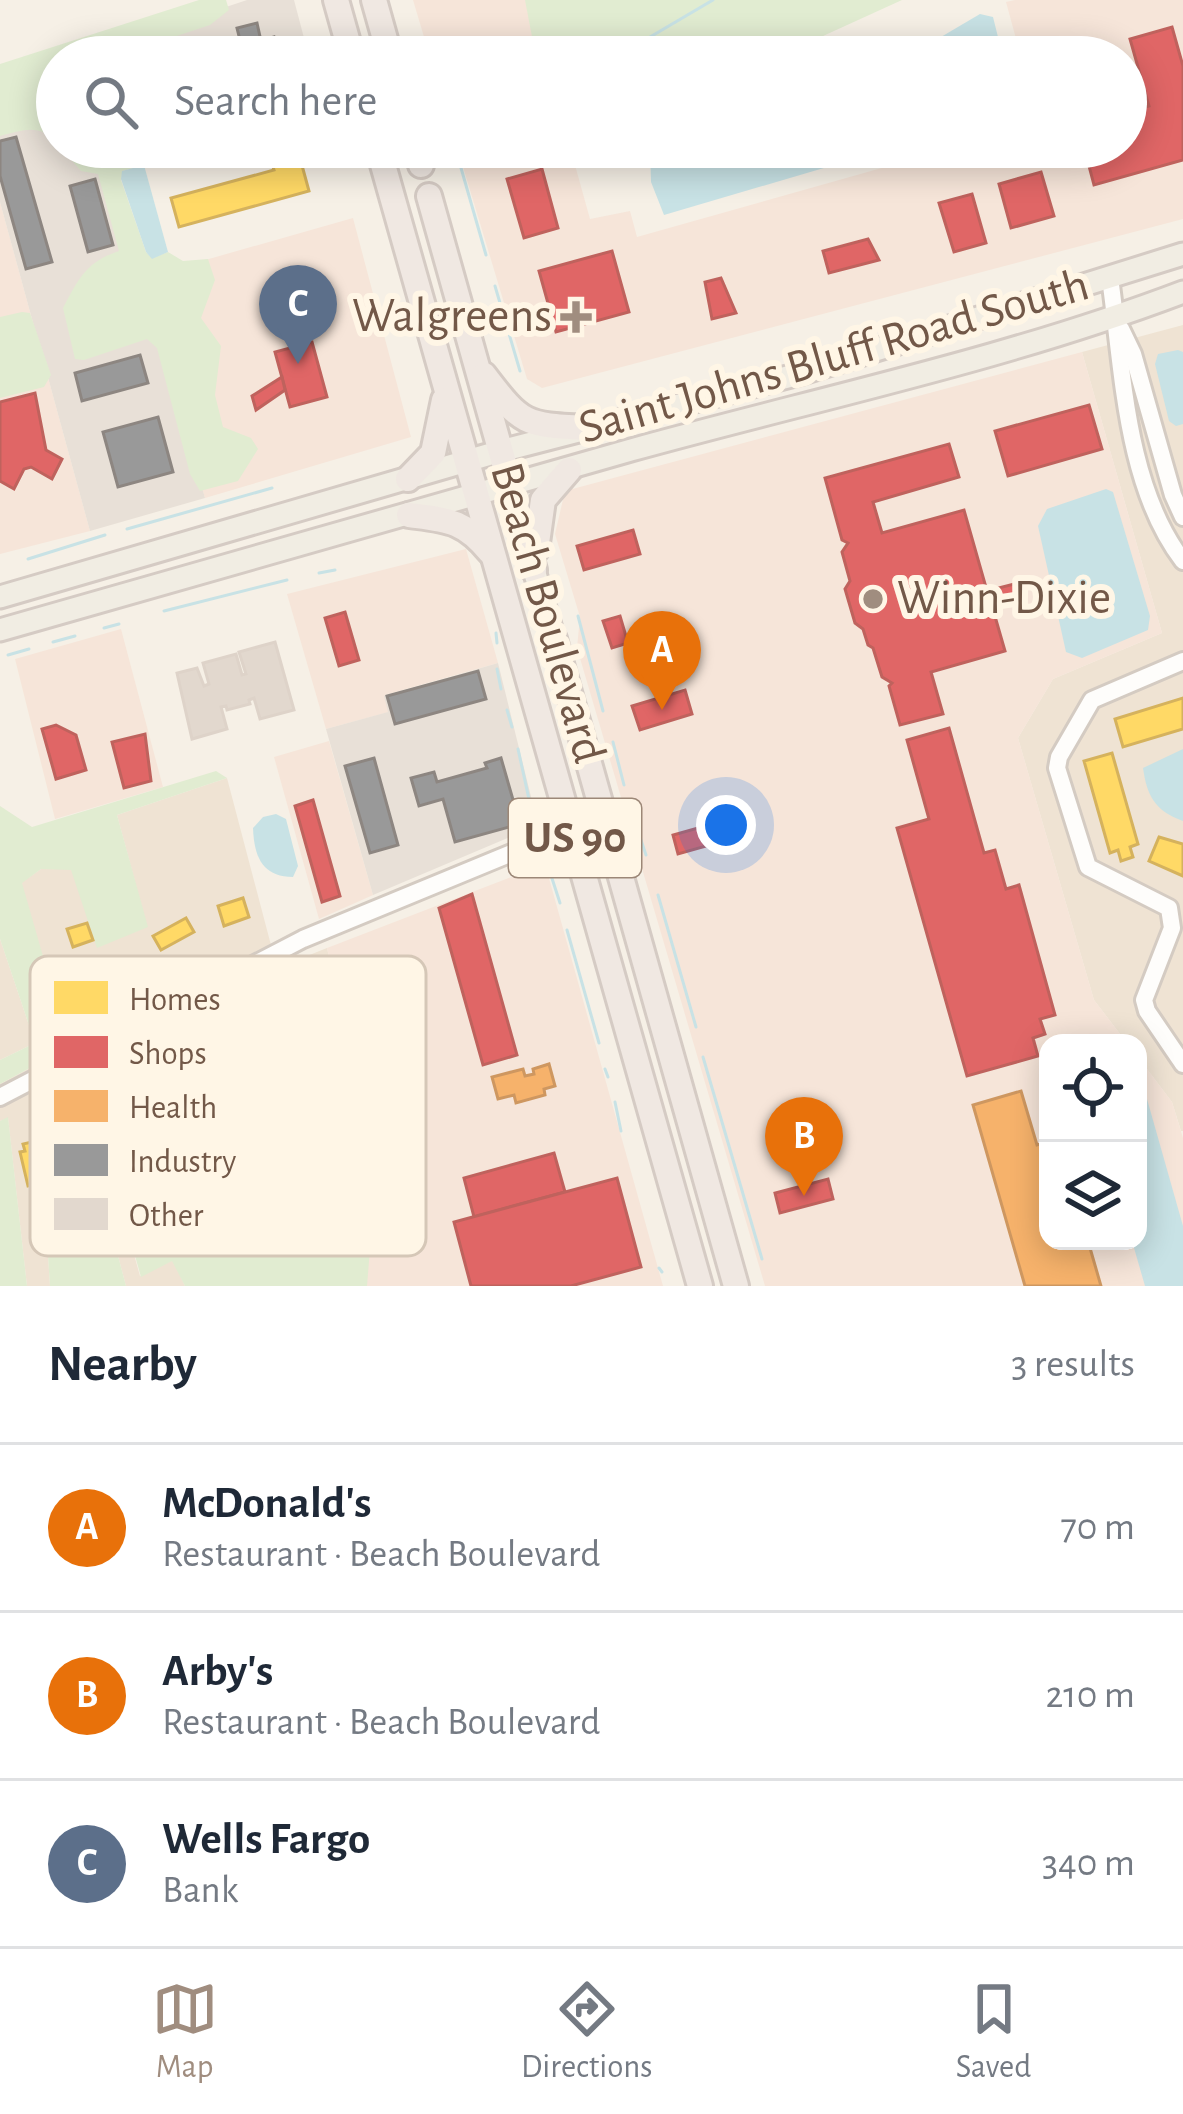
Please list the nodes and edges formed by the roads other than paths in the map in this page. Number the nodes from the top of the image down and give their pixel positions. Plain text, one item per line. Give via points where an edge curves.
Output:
1 (336, 0) edge
2 (374, 0) edge
3 (346, 36) edge
4 (384, 36) edge
5 (384, 168) edge
6 (421, 168) edge
7 (429, 196) joint
8 (1183, 254) edge
9 (1110, 278) junction
10 (1183, 292) edge
11 (1116, 317) junction
12 (477, 366) junction
13 (446, 386) junction
14 (586, 428) junction
15 (501, 451) junction
16 (467, 461) junction
17 (569, 470) junction
18 (408, 478) junction
19 (510, 487) junction
20 (477, 496) junction
21 (409, 515) junction
22 (1183, 517) edge
23 (495, 557) junction
24 (1183, 561) edge
25 (534, 570) junction
26 (0, 597) edge
27 (0, 630) edge
28 (554, 640) joint
29 (1183, 661) edge
30 (604, 815) junction
31 (572, 829) junction
32 (270, 956) edge
33 (1183, 1064) edge
34 (30, 1081) edge
35 (0, 1097) edge
36 (730, 1285) edge
37 (700, 1286) edge

1 - 3 highway
2 - 4 highway
5 - 13 highway, US 90
6 - 7 main road, Beach Boulevard / US 90
7 - 12 highway, Beach Boulevard / US 90
8 - 9 main road, Saint Johns Bluff Road South
9 - 11 street
9 - 14 main road, Saint Johns Bluff Road South via 799,374
10 - 11 main road, Saint Johns Bluff Road South
11 - 17 main road, Saint Johns Bluff Road South
11 - 22 street
11 - 24 street via 1119,373 1156,518
12 - 14 highway via 525,421
12 - 15 highway, Beach Boulevard / US 90
13 - 16 highway, US 90
13 - 18 highway via 433,453
14 - 15 main road, Saint Johns Bluff Road South
15 - 16 main road, Saint Johns Bluff Road South
15 - 19 highway, Beach Boulevard / US 90
16 - 18 main road, Saint Johns Bluff Road South
16 - 20 highway, US 90
17 - 19 main road, Saint Johns Bluff Road South
17 - 25 highway via 543,500
18 - 26 main road, Saint Johns Bluff Road South
19 - 20 main road, Saint Johns Bluff Road South
19 - 25 highway, Beach Boulevard / US 90
20 - 21 main road, Saint Johns Bluff Road South
20 - 23 highway, US 90
21 - 23 highway via 463,525
21 - 27 main road, Saint Johns Bluff Road South
23 - 31 highway, US 90
25 - 28 main road, Beach Boulevard / US 90
28 - 30 highway, Beach Boulevard / US 90
29 - 33 street via 1092,700 1057,768 1088,867 1169,908 1172,928 1144,1000
30 - 31 street
30 - 36 highway, Beach Boulevard / US 90
31 - 32 street
31 - 37 highway, US 90
34 - 35 street

